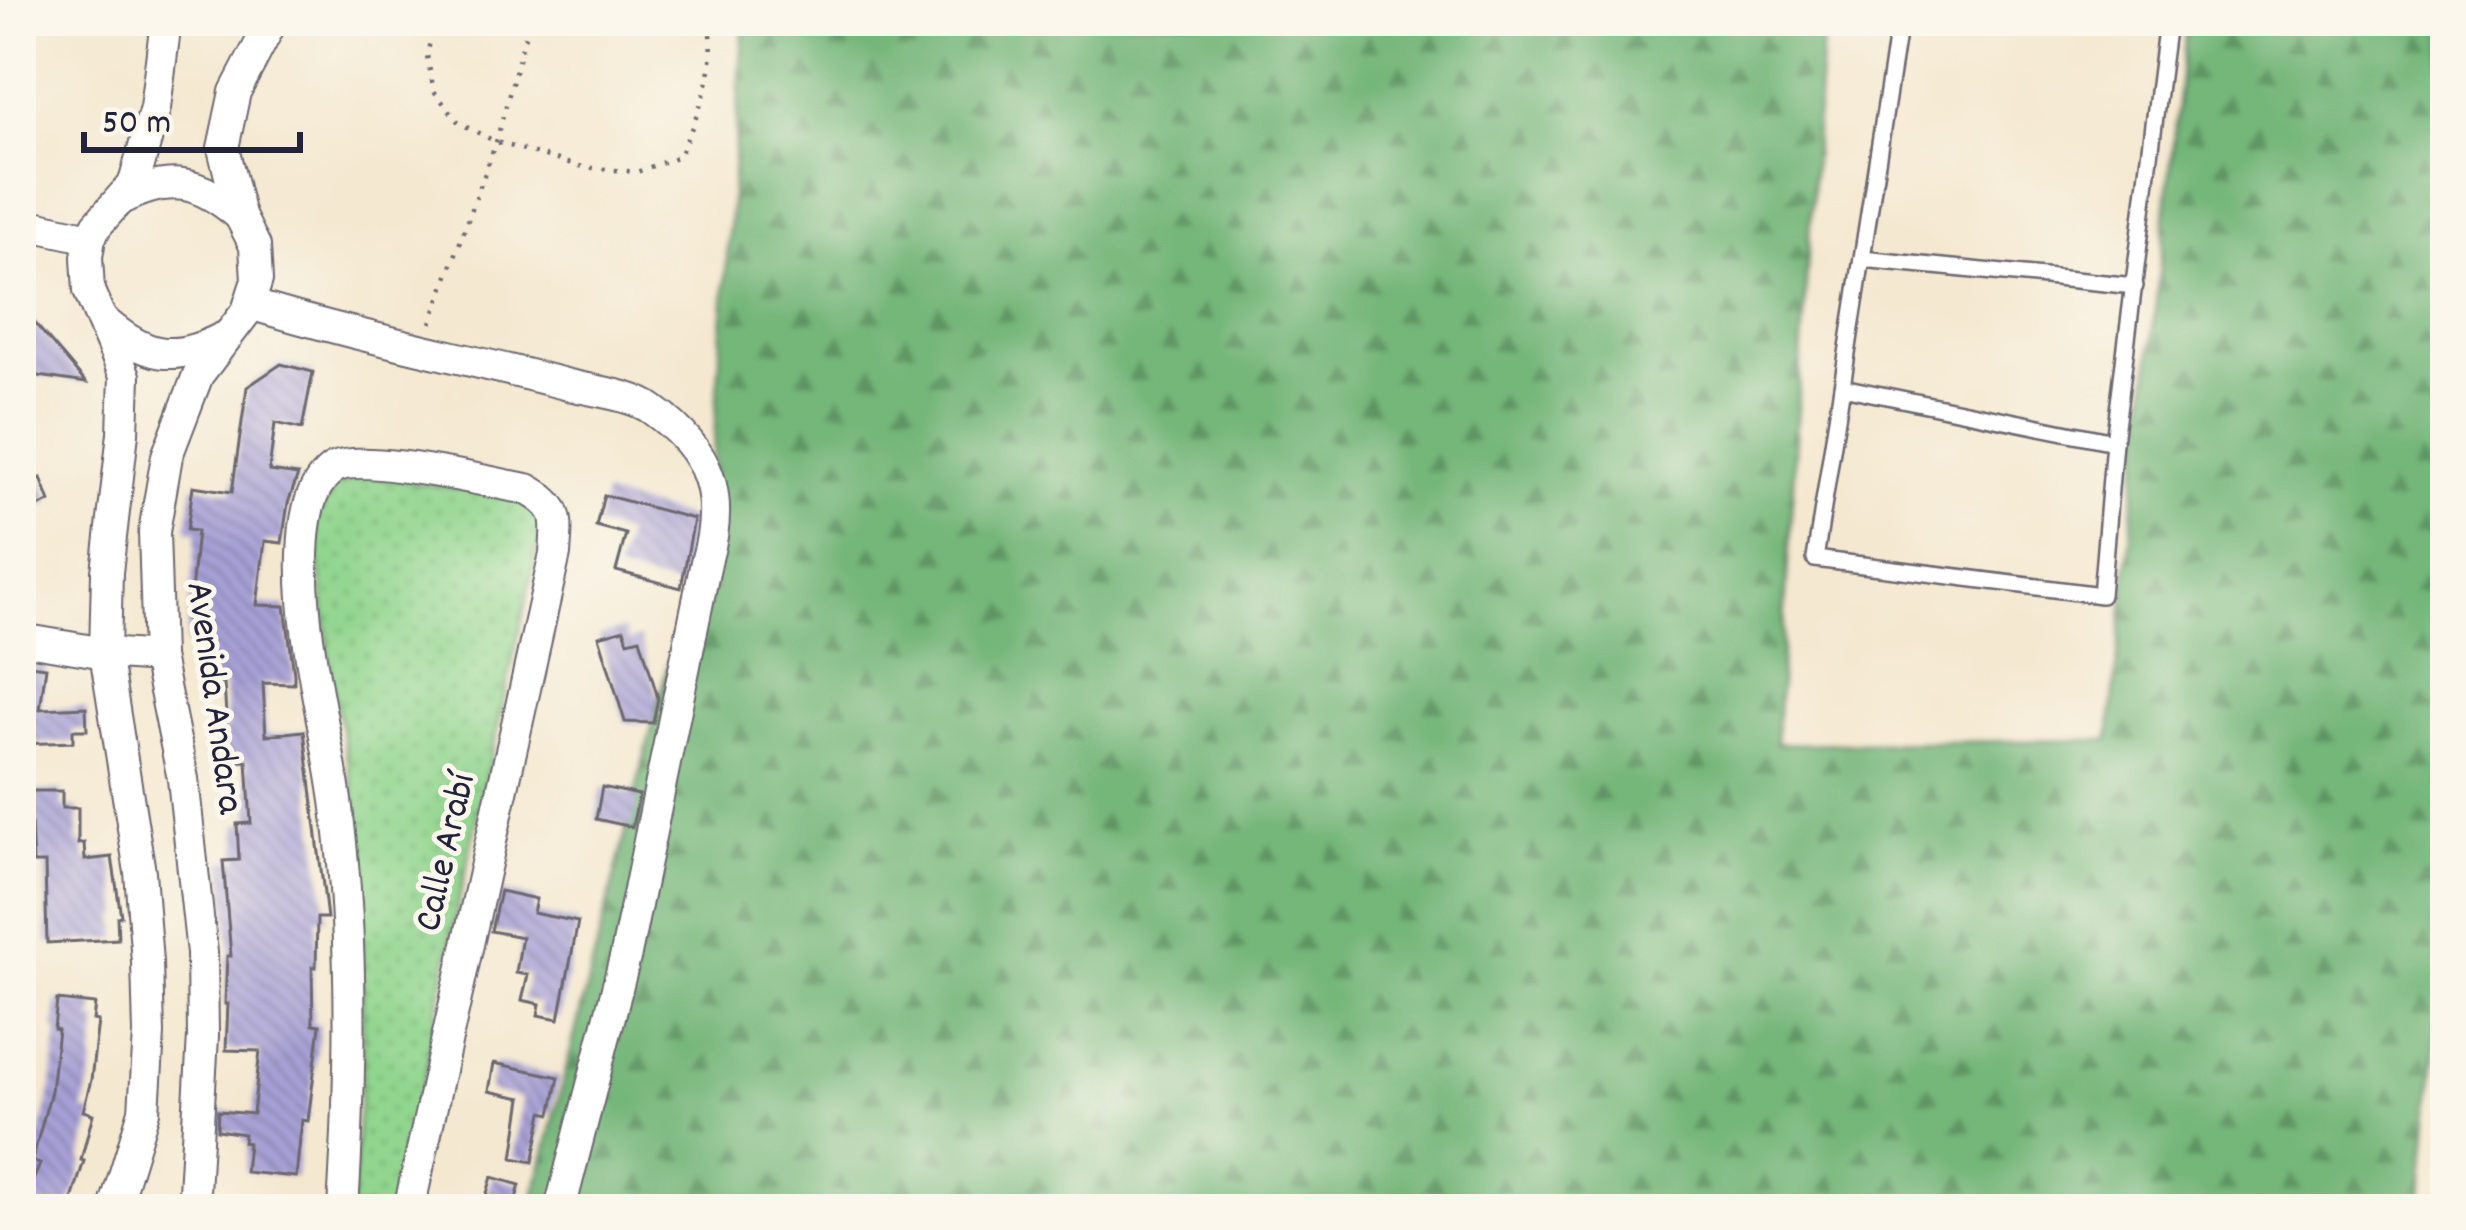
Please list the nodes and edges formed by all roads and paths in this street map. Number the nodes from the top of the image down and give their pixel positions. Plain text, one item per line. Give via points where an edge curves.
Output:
1 (166, 21) edge
2 (272, 21) edge
3 (434, 21) edge
4 (530, 21) edge
5 (709, 21) edge
6 (1899, 21) edge
7 (2167, 21) edge
8 (496, 142) junction
9 (119, 200) junction
10 (240, 216) junction
11 (21, 223) edge
12 (90, 238) junction
13 (1862, 259) junction
14 (2135, 286) junction
15 (250, 304) junction
16 (104, 321) junction
17 (224, 337) junction
18 (421, 351) junction
19 (1841, 387) junction
20 (2114, 442) junction
21 (21, 639) edge
22 (105, 653) junction
23 (158, 657) junction
24 (114, 1209) edge
25 (193, 1209) edge
26 (343, 1209) edge
27 (409, 1209) edge
28 (560, 1209) edge

1 - 9 street via 155,108 134,183
2 - 10 street via 236,92 223,148
3 - 8 path via 434,91 459,123
4 - 8 path
5 - 8 path via 714,46 706,95 679,156 637,172 584,167
6 - 13 lane
7 - 14 lane
8 - 18 path
9 - 10 street via 149,185 182,183 214,194
9 - 12 street
10 - 15 street via 255,246
11 - 12 street
12 - 16 street via 89,291
13 - 14 lane
13 - 19 lane
14 - 20 lane
15 - 17 street, Avenida Andara
15 - 18 street
16 - 17 street via 129,343 161,354 195,352
16 - 22 street via 125,376
17 - 23 street, Avenida Andara via 198,375 167,456 154,532
18 - 28 street via 650,406 696,448 716,496 716,529 626,954
19 - 20 lane
19 - 20 lane via 1814,559 2101,595
21 - 22 street
22 - 23 street
22 - 24 street via 140,872 149,1034 144,1111
23 - 25 street, Avenida Andara via 183,779 202,953
26 - 27 street, Calle Arabí via 349,977 338,818 303,553 311,494 333,467 361,461 527,489 557,514 555,554

